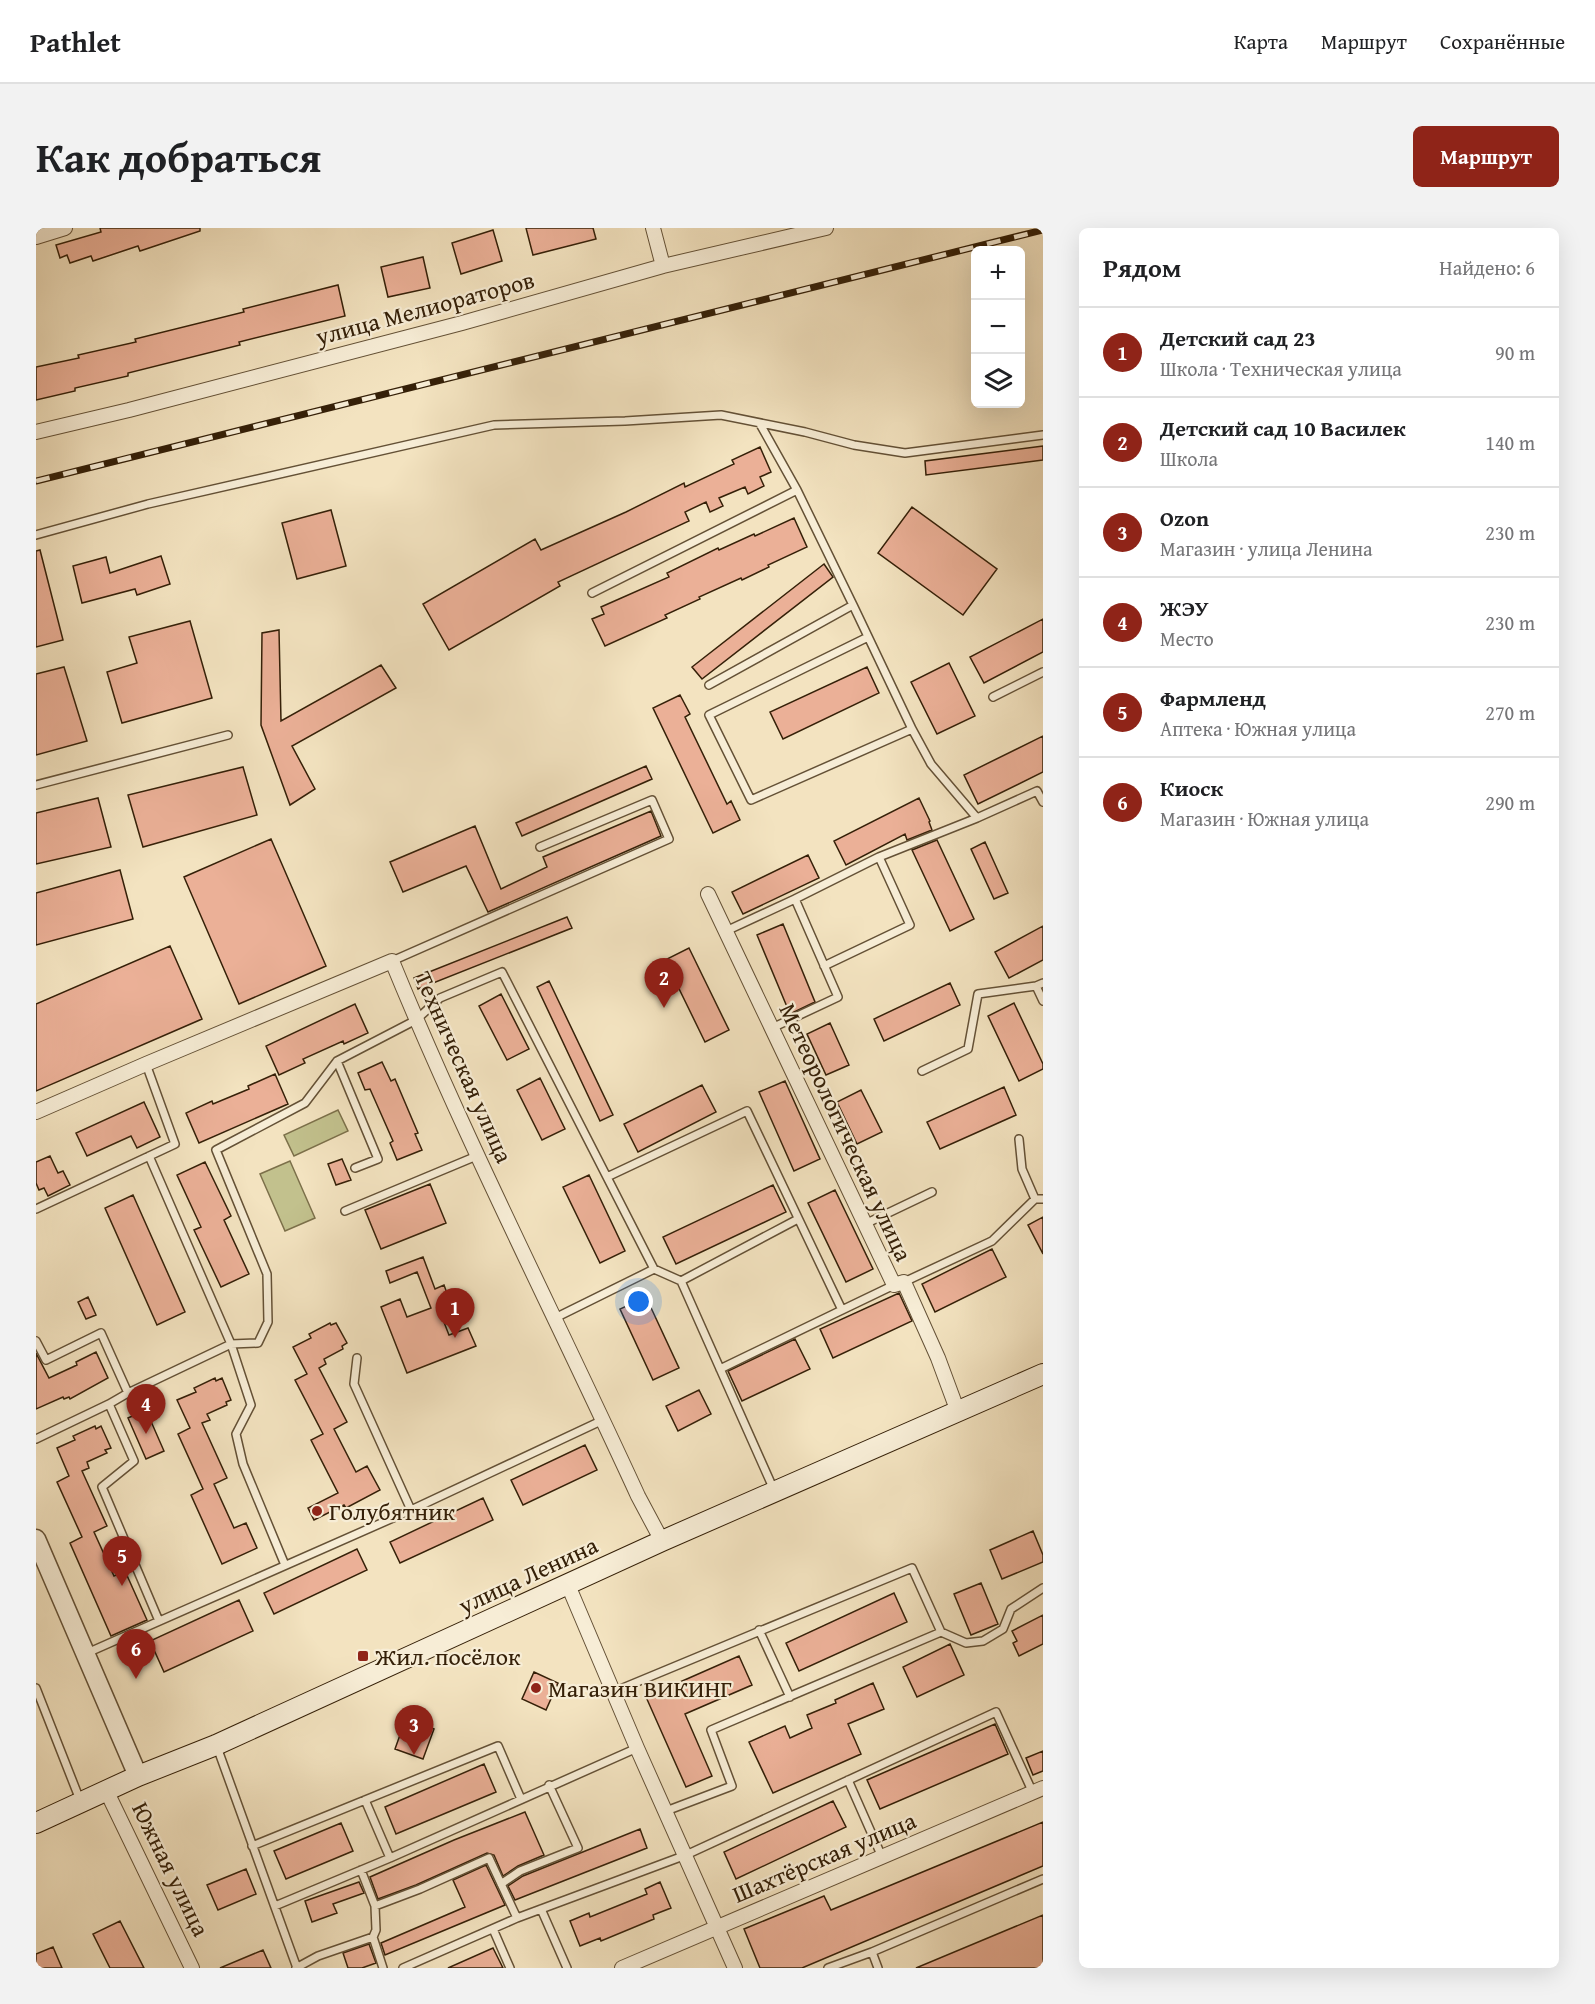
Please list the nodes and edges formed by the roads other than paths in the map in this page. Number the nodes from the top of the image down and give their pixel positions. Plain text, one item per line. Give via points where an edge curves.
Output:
1 (65, 228) edge
2 (653, 228) edge
3 (826, 228) edge
4 (36, 237) edge
5 (663, 266) junction
6 (760, 424) junction
7 (36, 432) edge
8 (1043, 435) edge
9 (796, 490) junction
10 (36, 535) edge
11 (592, 593) dead end
12 (853, 604) junction
13 (868, 637) junction
14 (1043, 672) edge
15 (709, 685) dead end
16 (993, 697) dead end
17 (912, 729) junction
18 (228, 735) dead end
19 (36, 785) edge
20 (1040, 789) edge
21 (1043, 802) edge
22 (977, 818) junction
23 (540, 847) dead end
24 (879, 856) junction
25 (708, 894) dead end
26 (795, 899) junction
27 (726, 931) junction
28 (392, 961) junction
29 (824, 966) junction
30 (1040, 985) edge
31 (1043, 1001) edge
32 (416, 1020) junction
33 (772, 1028) junction
34 (337, 1061) junction
35 (146, 1064) junction
36 (922, 1071) dead end
37 (36, 1112) edge
38 (1019, 1139) dead end
39 (479, 1155) junction
40 (149, 1156) junction
41 (355, 1168) dead end
42 (607, 1177) junction
43 (932, 1192) dead end
44 (1039, 1199) edge
45 (36, 1209) edge
46 (345, 1211) dead end
47 (798, 1219) junction
48 (865, 1224) junction
49 (654, 1269) junction
50 (681, 1281) junction
51 (899, 1284) junction
52 (842, 1310) junction
53 (555, 1318) junction
54 (36, 1341) edge
55 (231, 1344) junction
56 (357, 1358) dead end
57 (720, 1369) junction
58 (1043, 1374) edge
59 (128, 1393) junction
60 (109, 1404) junction
61 (958, 1412) junction
62 (603, 1420) junction
63 (36, 1439) edge
64 (775, 1492) junction
65 (411, 1510) junction
66 (36, 1539) edge
67 (662, 1541) junction
68 (285, 1565) junction
69 (568, 1585) junction
70 (1043, 1588) edge
71 (159, 1621) junction
72 (759, 1630) junction
73 (941, 1632) junction
74 (85, 1654) junction
75 (36, 1688) edge
76 (613, 1692) junction
77 (790, 1696) junction
78 (216, 1745) junction
79 (637, 1748) junction
80 (138, 1776) junction
81 (848, 1780) junction
82 (549, 1785) junction
83 (106, 1790) junction
84 (1038, 1790) edge
85 (521, 1799) junction
86 (365, 1800) junction
87 (81, 1802) junction
88 (666, 1811) junction
89 (36, 1823) edge
90 (252, 1846) junction
91 (686, 1854) junction
92 (882, 1857) junction
93 (390, 1858) junction
94 (361, 1870) junction
95 (1043, 1879) edge
96 (501, 1884) junction
97 (275, 1906) junction
98 (375, 1906) junction
99 (541, 1909) junction
100 (517, 1918) junction
101 (718, 1926) junction
102 (493, 1929) junction
103 (374, 1936) junction
104 (872, 1952) junction
105 (192, 1968) edge
106 (297, 1968) edge
107 (383, 1968) edge
108 (403, 1968) edge
109 (510, 1968) edge
110 (567, 1968) edge
111 (622, 1968) edge
112 (735, 1968) edge
113 (828, 1968) edge
114 (878, 1968) edge

1 - 4 street
2 - 5 street
3 - 5 street, улица Мелиораторов
5 - 7 street, улица Мелиораторов via 462,323
6 - 8 lane via 905,453
6 - 9 lane
6 - 10 lane via 721,415 494,425 148,504
9 - 11 lane
9 - 12 lane
12 - 13 lane
12 - 15 lane
13 - 17 lane
13 - 17 lane via 709,715 751,800
14 - 16 lane
17 - 22 lane via 932,764
18 - 19 lane
20 - 21 lane
20 - 22 lane
22 - 24 lane
23 - 28 lane via 652,800 669,839
24 - 26 lane
24 - 29 lane via 910,925
25 - 27 street, Метеорологическая улица
26 - 27 lane
26 - 29 lane
27 - 33 street, Метеорологическая улица
28 - 32 street, Техническая улица
28 - 35 street, Техническая улица
29 - 33 lane via 838,997
30 - 31 lane
30 - 36 lane via 978,994 968,1049
32 - 34 lane
32 - 39 street, Техническая улица
32 - 42 lane via 440,998 501,972
33 - 48 street, Метеорологическая улица
34 - 41 lane via 378,1159
34 - 55 lane via 305,1102 216,1149 267,1274 268,1322 258,1343
35 - 37 street, Техническая улица
35 - 40 lane via 175,1144
38 - 44 lane via 1022,1169
39 - 46 lane
39 - 53 street, Техническая улица
40 - 45 lane
40 - 55 lane
42 - 47 lane via 747,1111
42 - 49 lane
43 - 48 lane
44 - 51 lane via 992,1241
47 - 50 lane
47 - 52 lane
48 - 51 street, Метеорологическая улица
49 - 50 lane
49 - 53 lane
50 - 57 lane
51 - 52 lane
51 - 61 street, Метеорологическая улица via 938,1358
52 - 57 lane
53 - 62 street, Техническая улица
54 - 59 lane via 46,1360 101,1333
55 - 59 lane
55 - 68 lane via 251,1405 236,1434 243,1464
56 - 65 lane via 354,1384
57 - 64 lane
58 - 61 main road, улица Ленина
59 - 60 lane
60 - 63 lane
60 - 71 lane via 134,1461 102,1487
61 - 64 main road, улица Ленина
62 - 65 lane
62 - 67 street, Техническая улица
64 - 67 main road, улица Ленина
65 - 68 lane
66 - 74 street, Южная улица
67 - 69 main road, улица Ленина
68 - 71 lane
69 - 76 street
69 - 78 main road, улица Ленина
70 - 73 lane via 1011,1609 1003,1629 983,1641 966,1643
71 - 74 lane
72 - 73 lane via 912,1568
72 - 76 lane
72 - 77 lane
73 - 77 lane
74 - 80 street, Южная улица
75 - 87 lane
76 - 79 street
77 - 88 lane via 711,1730 732,1786
78 - 80 main road, улица Ленина
78 - 90 lane
79 - 82 lane
79 - 88 street
80 - 83 main road, улица Ленина
81 - 84 lane via 996,1712
81 - 91 lane
81 - 92 lane
82 - 85 lane
82 - 96 lane via 578,1848 520,1870
83 - 87 main road, улица Ленина
83 - 105 street, Южная улица
84 - 92 street, Шахтёрская улица
85 - 86 lane via 498,1746
85 - 93 lane
86 - 90 lane
86 - 93 lane
87 - 89 main road, улица Ленина
88 - 91 street
90 - 97 lane
91 - 99 lane
91 - 101 street
92 - 101 street, Шахтёрская улица
93 - 94 lane
94 - 97 lane
94 - 98 lane
95 - 104 lane
96 - 98 lane via 489,1858
96 - 100 lane
97 - 106 lane
98 - 103 lane
99 - 100 lane
99 - 110 lane
100 - 102 lane
101 - 111 street, Шахтёрская улица
101 - 112 street
102 - 108 lane
102 - 109 lane
103 - 106 lane via 318,1956
103 - 107 lane
104 - 113 lane
104 - 114 lane

